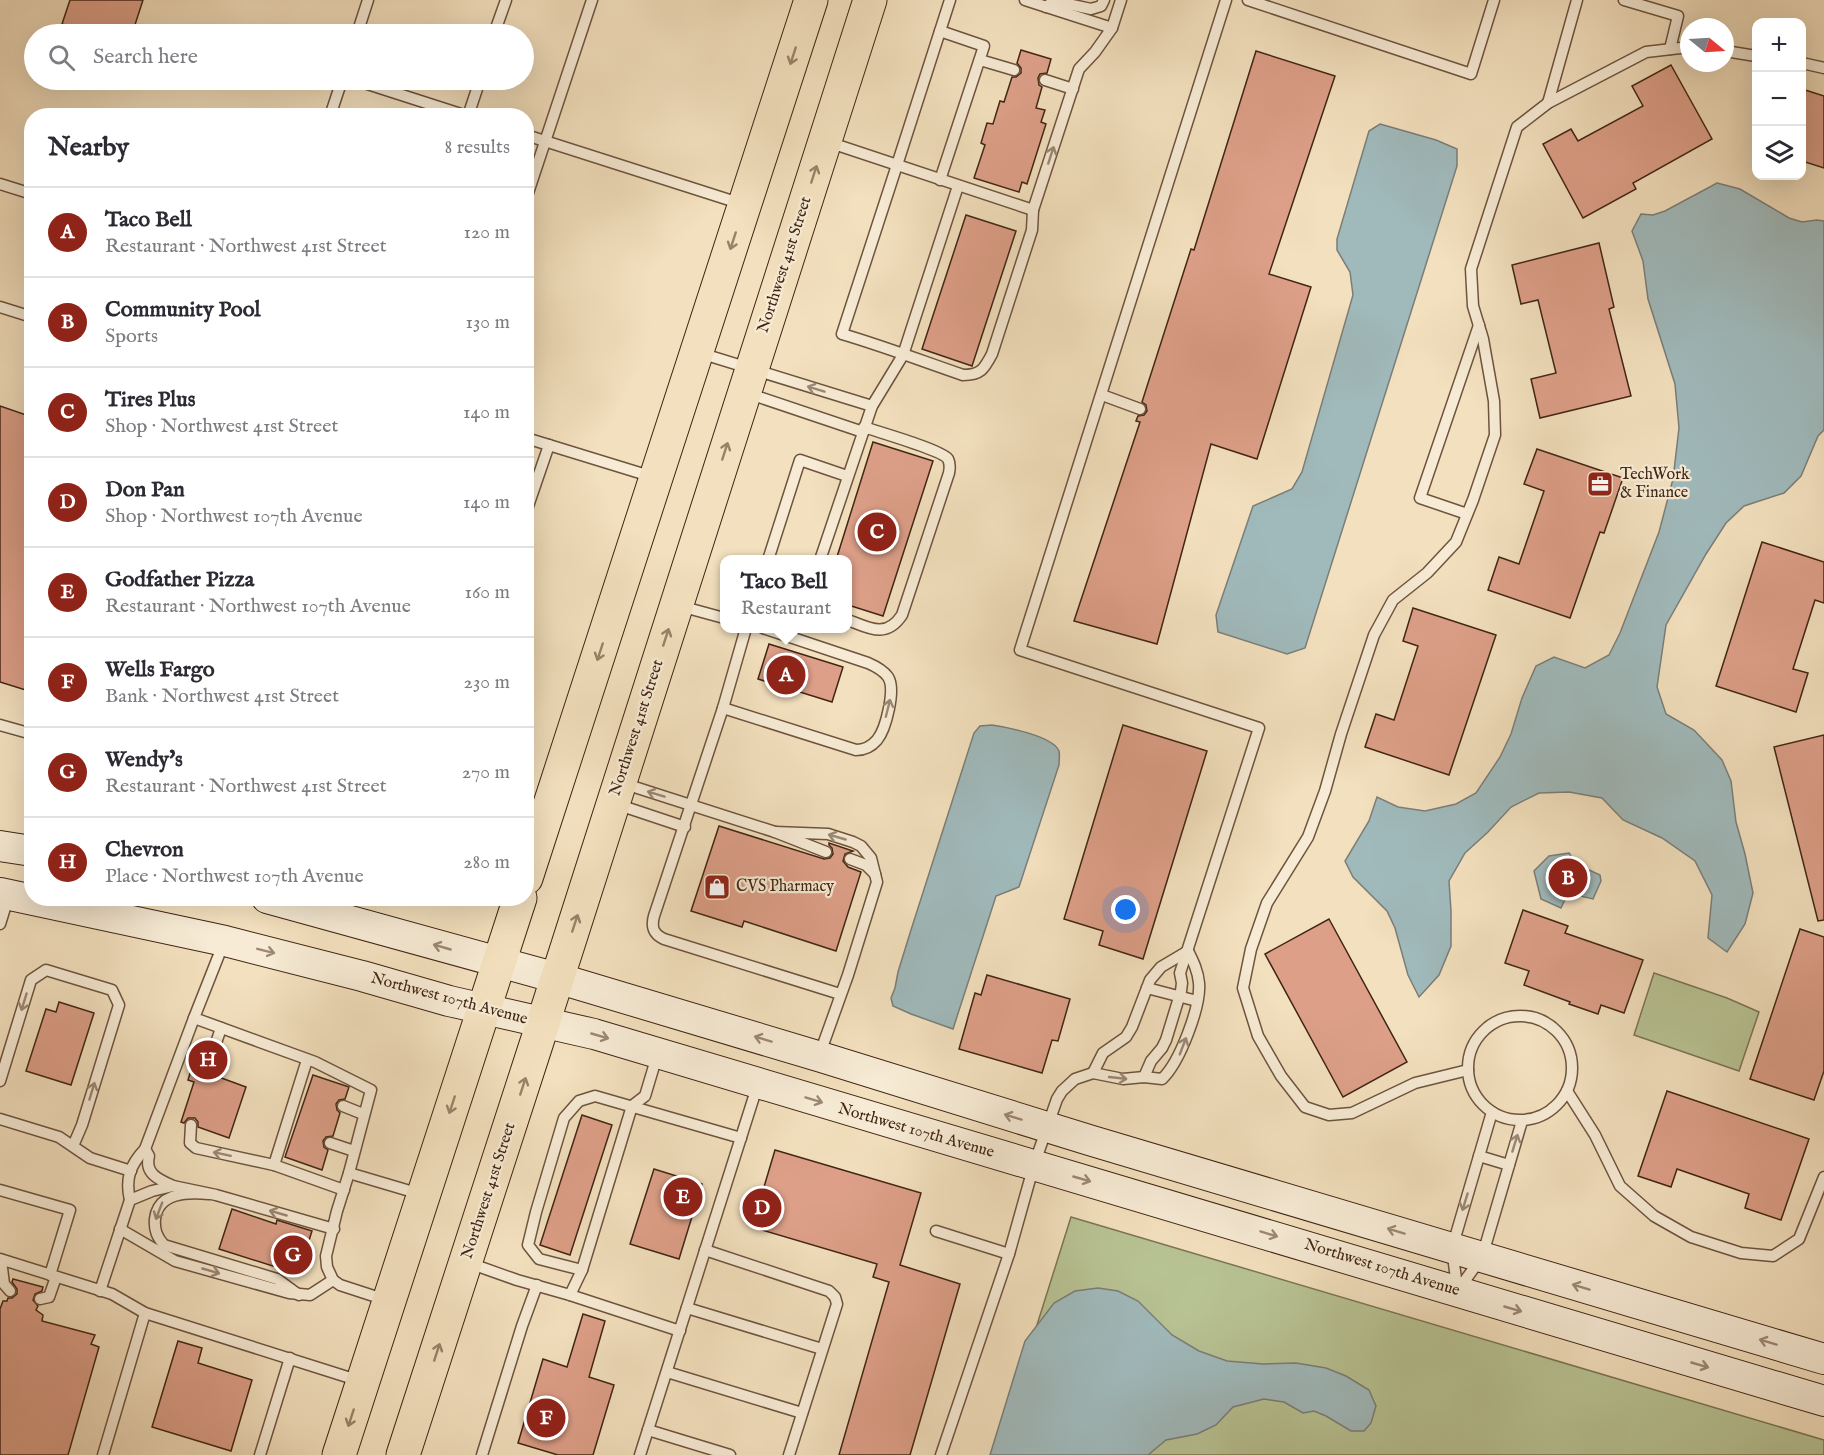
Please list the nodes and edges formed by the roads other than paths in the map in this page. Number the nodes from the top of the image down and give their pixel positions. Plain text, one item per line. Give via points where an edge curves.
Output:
1 (368, 0) edge
2 (506, 0) edge
3 (592, 0) edge
4 (811, 0) edge
5 (870, 0) edge
6 (950, 0) edge
7 (1025, 0) edge
8 (1104, 0) edge
9 (1121, 0) edge
10 (1226, 0) edge
11 (1248, 0) edge
12 (1494, 0) edge
13 (1577, 0) edge
14 (1624, 0) edge
15 (1046, 7) junction
16 (360, 24) edge
17 (498, 24) edge
18 (1112, 28) junction
19 (940, 32) junction
20 (1680, 48) edge
21 (1670, 49) junction
22 (1734, 52) edge
23 (1752, 55) edge
24 (980, 60) junction
25 (1806, 64) edge
26 (1824, 68) edge
27 (1014, 70) dead end
28 (1045, 80) dead end
29 (1073, 89) junction
30 (339, 90) edge
31 (386, 90) edge
32 (476, 90) edge
33 (1548, 103) junction
34 (333, 108) edge
35 (442, 108) edge
36 (470, 108) edge
37 (534, 137) edge
38 (546, 141) junction
39 (825, 141) junction
40 (897, 165) junction
41 (534, 176) edge
42 (940, 180) junction
43 (0, 184) edge
44 (958, 186) junction
45 (24, 192) edge
46 (745, 205) junction
47 (1033, 210) junction
48 (0, 307) edge
49 (24, 314) edge
50 (1479, 324) junction
51 (698, 352) junction
52 (903, 355) junction
53 (748, 381) junction
54 (1102, 395) junction
55 (872, 406) junction
56 (1140, 409) dead end
57 (863, 430) junction
58 (534, 440) edge
59 (549, 445) junction
60 (847, 476) junction
61 (657, 478) junction
62 (534, 489) edge
63 (1467, 514) junction
64 (770, 555) edge
65 (822, 555) edge
66 (677, 605) junction
67 (720, 617) edge
68 (852, 621) edge
69 (745, 633) edge
70 (778, 633) edge
71 (723, 708) junction
72 (0, 725) edge
73 (24, 732) edge
74 (616, 792) junction
75 (692, 805) junction
76 (685, 827) junction
77 (775, 832) junction
78 (0, 846) edge
79 (24, 850) edge
80 (826, 852) dead end
81 (534, 854) edge
82 (850, 860) dead end
83 (876, 874) junction
84 (4, 894) edge
85 (24, 898) edge
86 (60, 906) edge
87 (296, 906) edge
88 (517, 906) edge
89 (0, 924) edge
90 (225, 941) junction
91 (1188, 951) junction
92 (499, 963) junction
93 (557, 978) junction
94 (1147, 988) junction
95 (840, 994) junction
96 (1179, 997) junction
97 (1197, 1001) junction
98 (483, 1010) junction
99 (194, 1018) junction
100 (543, 1023) junction
101 (221, 1028) junction
102 (215, 1046) dead end
103 (658, 1053) junction
104 (821, 1057) junction
105 (307, 1060) junction
106 (1468, 1070) junction
107 (1093, 1072) junction
108 (1144, 1077) junction
109 (0, 1081) edge
110 (758, 1084) junction
111 (1567, 1091) junction
112 (343, 1106) dead end
113 (632, 1106) junction
114 (1492, 1112) junction
115 (363, 1114) junction
116 (0, 1119) edge
117 (1522, 1121) junction
118 (191, 1125) dead end
119 (1048, 1128) junction
120 (741, 1138) junction
121 (330, 1143) dead end
122 (73, 1146) junction
123 (145, 1149) junction
124 (354, 1151) junction
125 (1479, 1156) junction
126 (274, 1165) junction
127 (1509, 1165) junction
128 (1034, 1166) junction
129 (131, 1171) junction
130 (349, 1173) junction
131 (1824, 1177) edge
132 (173, 1186) junction
133 (0, 1190) edge
134 (344, 1190) junction
135 (208, 1194) junction
136 (423, 1195) junction
137 (130, 1200) junction
138 (120, 1229) junction
139 (334, 1229) junction
140 (936, 1231) dead end
141 (1452, 1248) junction
142 (705, 1250) junction
143 (1009, 1254) junction
144 (1482, 1257) junction
145 (0, 1260) edge
146 (466, 1262) junction
147 (582, 1270) junction
148 (53, 1276) junction
149 (333, 1280) junction
150 (537, 1285) junction
151 (10, 1291) dead end
152 (100, 1291) junction
153 (1457, 1291) junction
154 (299, 1295) junction
155 (570, 1295) junction
156 (39, 1299) dead end
157 (389, 1301) junction
158 (687, 1308) junction
159 (145, 1313) junction
160 (680, 1331) junction
161 (822, 1349) junction
162 (290, 1358) junction
163 (1824, 1359) edge
164 (667, 1372) junction
165 (363, 1382) junction
166 (1824, 1401) edge
167 (802, 1413) junction
168 (648, 1430) junction
169 (104, 1455) edge
170 (260, 1455) edge
171 (339, 1455) edge
172 (403, 1455) edge
173 (482, 1455) edge
174 (640, 1455) edge
175 (730, 1455) edge
176 (789, 1455) edge
177 (941, 1455) edge

1 - 16 lane
2 - 17 lane
3 - 38 lane
4 -> 46 main road
5 - 39 main road, Northwest 41st Street
6 - 19 lane
7 - 15 lane
8 - 15 lane via 1101,6 1091,9 1054,1
9 - 18 lane
10 - 54 lane
11 - 12 lane via 1471,74
13 - 33 lane
14 - 21 lane via 1678,16
15 - 18 lane
18 - 29 lane via 1079,69
19 - 24 lane via 984,46
19 - 40 lane
20 - 21 lane
21 - 33 lane via 1646,52
22 - 23 lane
24 - 27 lane
24 - 42 lane
25 - 26 lane
28 - 29 lane
47 -> 29 lane
30 - 34 lane
31 - 35 lane
32 - 36 lane
33 - 50 lane via 1517,127 1471,269 1473,306
37 - 38 lane
38 - 41 lane
38 - 46 lane
39 - 40 lane
53 -> 39 main road, Northwest 41st Street
40 - 42 lane
40 - 52 lane via 842,334
42 - 44 lane
43 - 45 lane
44 - 47 lane
44 - 52 lane
46 -> 51 main road
47 - 52 lane via 1032,230 992,354 981,371 963,375
48 - 49 lane
50 - 63 lane via 1494,400 1495,435
50 - 63 lane via 1420,498
51 - 53 lane
51 - 61 main road
52 - 55 lane
55 -> 53 lane
53 - 57 lane
66 -> 53 main road, Northwest 41st Street
54 - 56 lane
54 - 91 lane via 1020,651 1259,728
55 - 57 lane
57 - 60 lane
57 - 68 lane via 944,455 950,473 902,615 892,626 879,631
58 - 59 lane
59 - 61 lane
59 - 62 lane
60 - 64 lane via 800,460
60 - 65 lane
61 -> 81 main road
63 - 106 lane via 1456,542 1427,573 1393,600 1374,635 1308,837 1268,903 1251,949 1243,988 1258,1035 1281,1076 1305,1107 1329,1115 1352,1113 1416,1083
66 - 67 lane
74 -> 66 main road, Northwest 41st Street
69 - 71 lane
71 -> 70 lane via 856,750 869,747 879,737 891,698 888,676 868,663
71 - 75 lane
72 - 73 lane
75 -> 74 lane
74 - 76 lane
93 -> 74 main road, Northwest 41st Street
75 - 76 lane
75 - 77 lane
76 - 95 lane via 654,916 656,934
77 - 80 lane
83 -> 77 lane via 867,852 853,842 828,834
78 - 79 main road
82 - 83 lane via 866,865
83 - 95 lane via 878,882
84 - 85 main road, Northwest 107th Avenue
84 - 89 lane
86 - 90 main road, Northwest 107th Avenue
92 -> 87 main road
88 - 92 main road
90 -> 98 main road, Northwest 107th Avenue
90 - 99 lane
91 - 94 lane via 1161,967
91 - 96 lane via 1180,972
91 - 97 lane via 1198,976
92 - 93 main road
92 - 98 main road
93 - 100 main road, Northwest 41st Street
104 -> 93 main road
94 - 96 lane
94 - 107 lane via 1132,1027 1102,1053
95 - 104 lane
96 - 97 lane
96 - 108 lane via 1166,1040
108 -> 97 lane via 1162,1078 1175,1064
98 - 100 main road, Northwest 107th Avenue
98 -> 136 main road
99 - 101 lane
99 - 123 lane
100 -> 103 main road, Northwest 107th Avenue
146 -> 100 main road, Northwest 41st Street
101 - 102 lane
101 - 105 lane
103 - 110 main road, Northwest 107th Avenue
103 - 113 lane via 645,1096
119 -> 104 main road
105 - 115 lane via 371,1090
105 - 126 lane via 302,1093
106 - 111 lane via 1471,1051 1480,1035 1494,1023 1512,1016 1531,1017 1549,1024 1562,1037 1570,1054 1572,1073
106 - 114 lane via 1471,1087
107 -> 108 lane via 1123,1079
107 - 119 lane via 1075,1079 1062,1091
122 -> 109 lane via 119,1005 112,990 46,970 31,980
110 - 120 lane
110 -> 128 main road, Northwest 107th Avenue
111 - 117 lane via 1549,1112
111 - 131 lane via 1595,1135 1620,1186 1654,1216 1691,1237 1741,1253 1773,1256 1799,1239
112 - 115 lane
113 - 120 lane
113 - 147 lane
113 - 147 lane via 595,1096 579,1101 564,1118 528,1245 538,1259
114 - 117 lane
114 - 125 lane
115 - 124 lane
116 - 122 lane via 59,1137
127 -> 117 lane
126 -> 118 lane via 196,1148 190,1143
119 - 128 lane
141 -> 119 main road
120 - 142 lane
121 - 124 lane
122 - 129 lane via 90,1158
123 - 129 lane
123 - 132 lane via 149,1170
124 - 130 lane
125 - 127 lane
125 -> 141 lane
126 - 134 lane
127 - 144 lane
128 - 143 lane
128 -> 153 main road, Northwest 107th Avenue
129 - 137 lane via 127,1186
130 - 134 lane
130 - 136 lane
132 - 135 lane
132 - 137 lane
133 - 148 lane via 70,1210
134 - 139 lane
139 -> 135 lane
135 -> 154 lane via 184,1193 160,1203 155,1230 164,1245 277,1279
136 - 157 main road
137 - 138 lane
138 - 152 lane
138 -> 154 lane via 176,1261
139 - 149 lane via 326,1261
140 - 143 lane
141 - 144 main road
141 - 153 lane
142 - 158 lane
142 - 161 lane via 829,1291 837,1304
143 - 177 lane
144 - 153 lane
163 -> 144 main road
145 - 148 lane
145 - 151 lane via 4,1284
146 - 150 lane
172 -> 146 main road, Northwest 41st Street
147 - 155 lane
148 - 152 lane
148 - 156 lane via 49,1297
149 - 154 lane via 310,1294
149 - 157 lane
150 - 155 lane
150 - 173 lane
152 - 159 lane
153 -> 166 main road, Northwest 107th Avenue
155 - 160 lane
157 - 165 main road
158 - 160 lane
158 - 161 lane
159 - 162 lane
159 - 169 lane
160 - 164 lane
161 - 167 lane
162 - 165 lane
162 - 170 lane
164 - 167 lane
164 - 168 lane
165 -> 171 main road
167 - 176 lane
168 - 174 lane
168 - 175 lane

